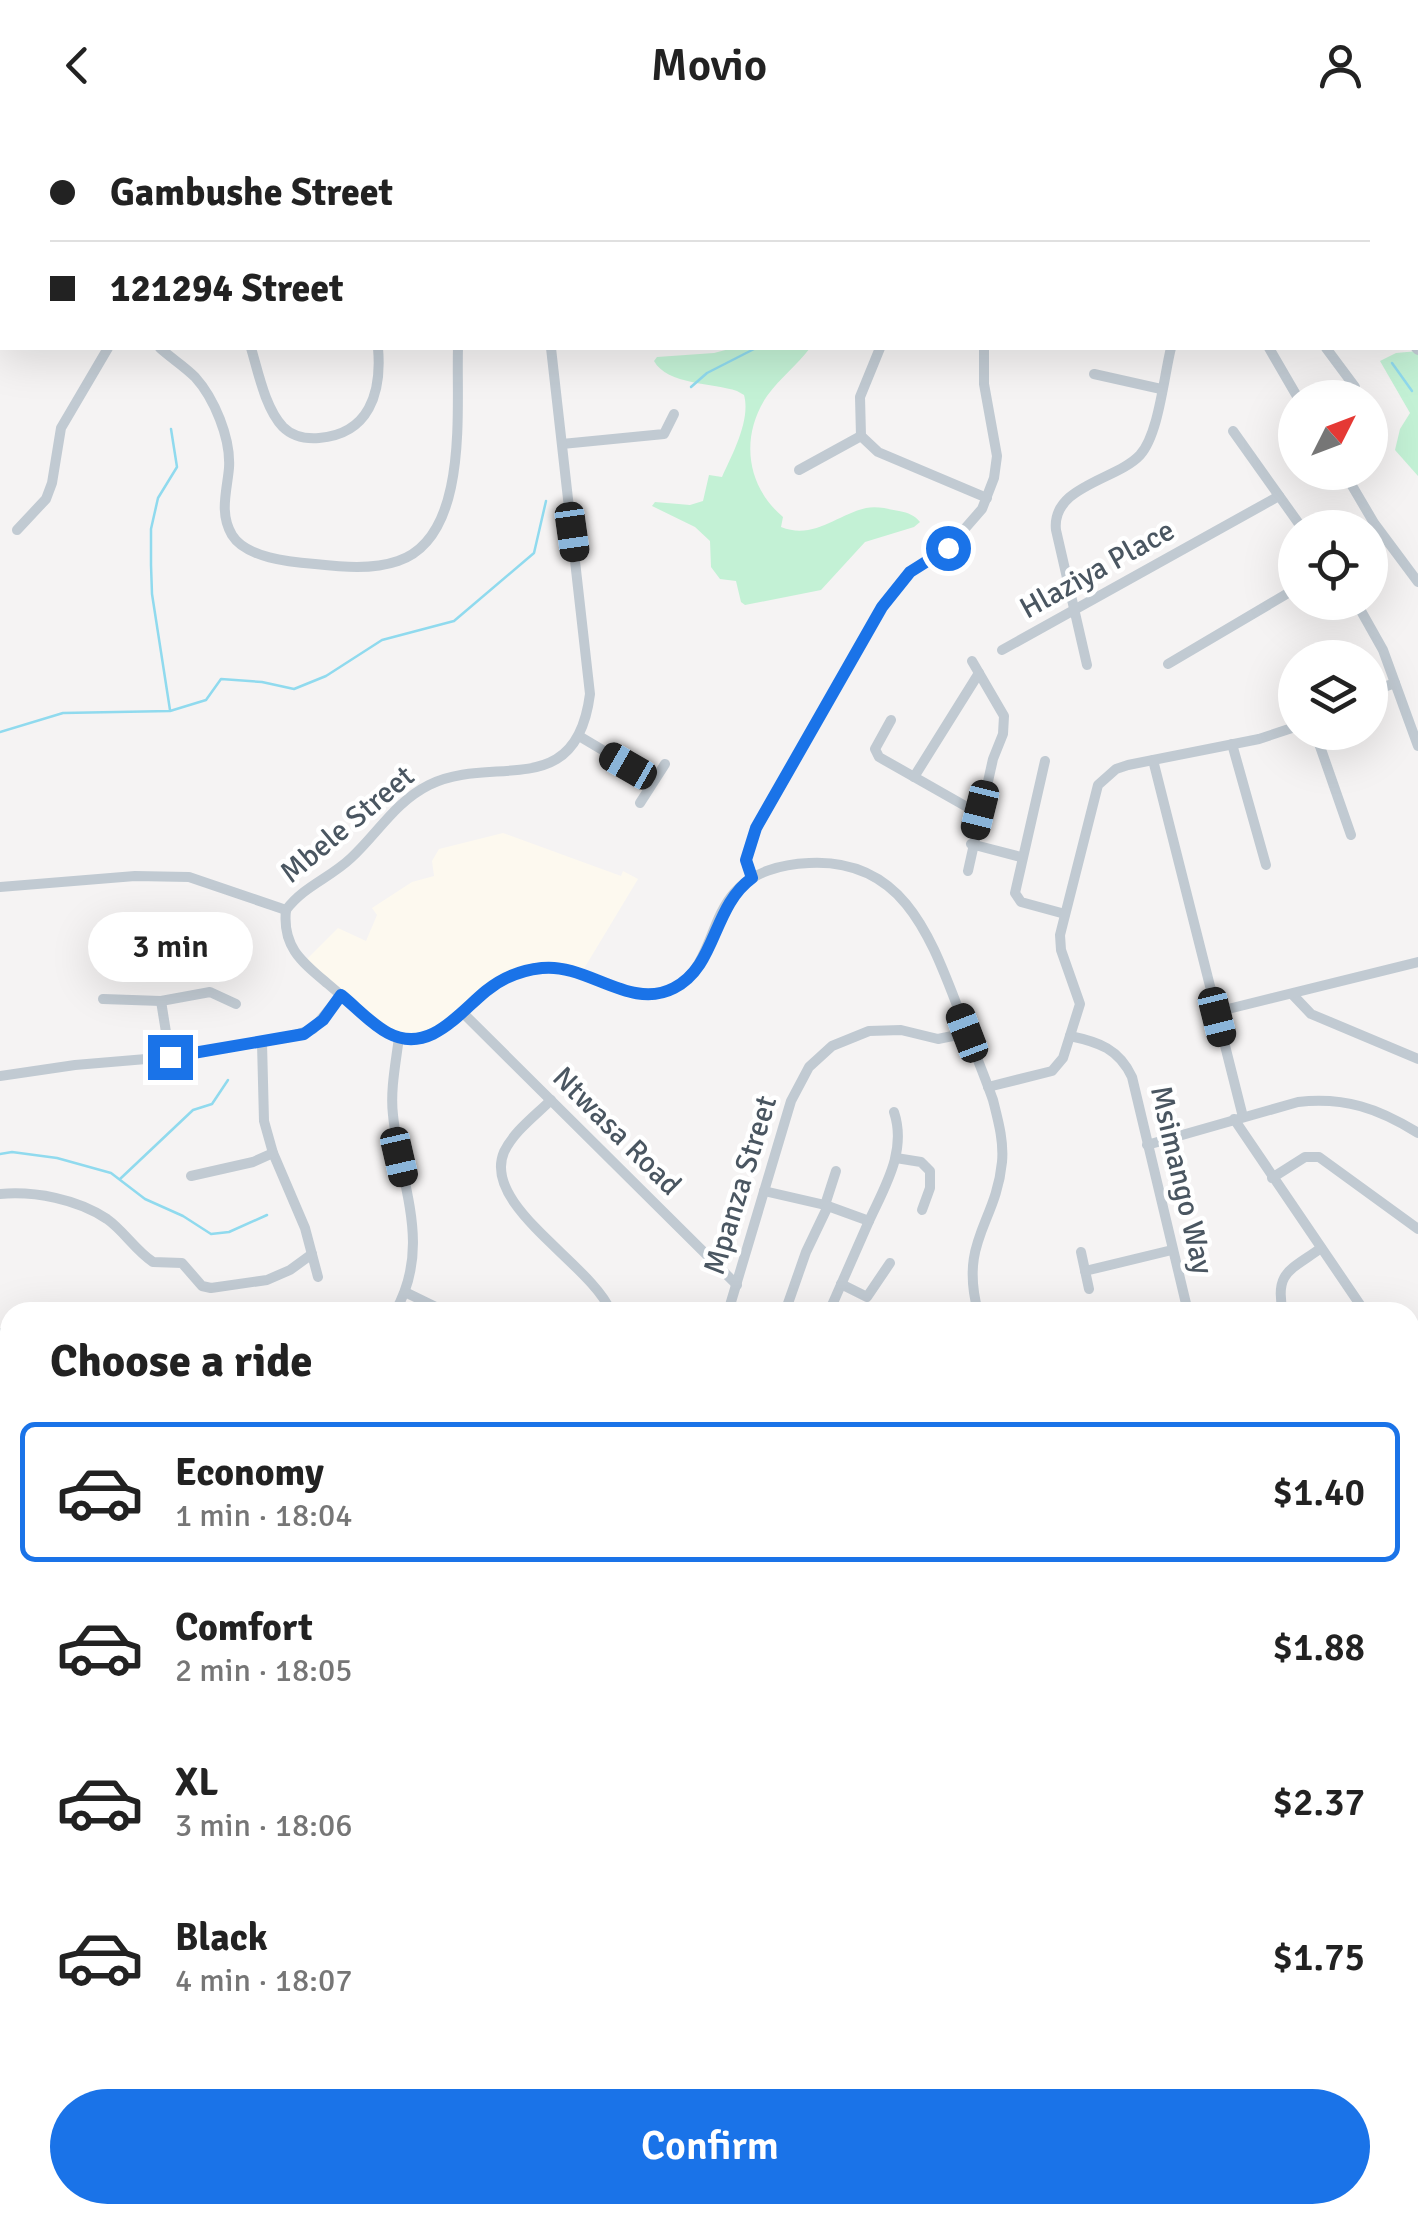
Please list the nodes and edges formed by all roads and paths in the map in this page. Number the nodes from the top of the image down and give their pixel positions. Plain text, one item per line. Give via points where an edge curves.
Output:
1 (107, 350) edge
2 (162, 350) edge
3 (251, 350) edge
4 (378, 350) edge
5 (458, 350) edge
6 (551, 350) edge
7 (879, 350) edge
8 (984, 350) edge
9 (1170, 350) edge
10 (1270, 350) edge
11 (1327, 350) edge
12 (1094, 374) dead end
13 (1288, 380) edge
14 (1350, 380) edge
15 (1161, 389) junction
16 (674, 414) dead end
17 (1233, 431) dead end
18 (861, 436) junction
19 (562, 444) junction
20 (799, 470) dead end
21 (1355, 490) edge
22 (1279, 496) junction
23 (988, 498) junction
24 (1289, 510) edge
25 (17, 530) dead end
26 (1418, 582) edge
27 (1278, 599) edge
28 (1076, 610) junction
29 (1367, 620) edge
30 (1002, 650) dead end
31 (972, 661) dead end
32 (1168, 664) dead end
33 (1087, 665) dead end
34 (979, 673) junction
35 (1395, 683) junction
36 (1388, 686) edge
37 (891, 720) dead end
38 (1278, 732) edge
39 (578, 736) junction
40 (1232, 744) junction
41 (1418, 746) edge
42 (1321, 750) edge
43 (1153, 760) junction
44 (1046, 762) dead end
45 (665, 764) dead end
46 (914, 777) junction
47 (653, 780) junction
48 (640, 803) dead end
49 (980, 810) junction
50 (1351, 836) dead end
51 (971, 844) junction
52 (1022, 857) junction
53 (1266, 865) dead end
54 (968, 871) dead end
55 (752, 878) junction
56 (0, 886) edge
57 (286, 910) junction
58 (1065, 914) junction
59 (1418, 962) edge
60 (1292, 994) junction
61 (341, 995) junction
62 (103, 999) dead end
63 (162, 1001) junction
64 (236, 1004) dead end
65 (1216, 1012) junction
66 (463, 1013) junction
67 (967, 1033) junction
68 (1070, 1036) junction
69 (399, 1037) junction
70 (262, 1042) junction
71 (170, 1057) junction
72 (1418, 1059) edge
73 (0, 1076) edge
74 (988, 1086) junction
75 (551, 1100) junction
76 (894, 1112) dead end
77 (1238, 1118) junction
78 (1418, 1134) edge
79 (1146, 1145) junction
80 (273, 1153) junction
81 (896, 1158) junction
82 (836, 1171) dead end
83 (190, 1176) dead end
84 (1272, 1178) junction
85 (764, 1191) junction
86 (0, 1194) edge
87 (827, 1205) junction
88 (922, 1210) dead end
89 (868, 1221) junction
90 (1418, 1229) edge
91 (1321, 1248) junction
92 (1172, 1250) junction
93 (1081, 1252) dead end
94 (312, 1254) junction
95 (890, 1264) dead end
96 (1085, 1270) junction
97 (318, 1277) dead end
98 (736, 1284) junction
99 (841, 1284) junction
100 (1089, 1289) dead end
101 (406, 1293) junction
102 (401, 1302) edge
103 (425, 1302) edge
104 (606, 1302) edge
105 (731, 1302) edge
106 (788, 1302) edge
107 (834, 1302) edge
108 (976, 1302) edge
109 (1185, 1302) edge
110 (1282, 1302) edge
111 (1357, 1302) edge

1 - 25 street via 61,428 46,499
2 - 5 street via 211,400 229,454 224,510 239,544 310,564 351,567 400,560 440,525 451,488
3 - 4 street via 282,426 301,438 342,435 361,423 372,399
6 - 19 street
7 - 18 street via 860,397
8 - 23 street via 997,456
9 - 15 street
10 - 13 street
11 - 14 street
12 - 15 street
15 - 28 street via 1142,453 1069,498 1056,516
16 - 19 street via 664,434
17 - 22 street
18 - 20 street
18 - 23 street via 878,452
19 - 39 street via 590,694
21 - 26 street
22 - 24 street
22 - 28 street, Hlaziya Place
23 - 55 street via 962,536 910,572 882,607 756,828 746,860
27 - 32 street
28 - 30 street, Hlaziya Place
28 - 33 street
29 - 35 street
31 - 34 street
34 - 46 street
34 - 49 street via 1006,725
35 - 36 street
35 - 41 street
37 - 46 street via 876,752
38 - 40 street
39 - 47 street
39 - 57 street, Mbele Street via 541,766 462,774 414,793 349,860
40 - 43 street
40 - 53 street
42 - 50 street
43 - 58 street via 1116,769 1098,785
43 - 65 street
44 - 52 street
45 - 47 street
46 - 49 street
47 - 48 street
49 - 51 street
51 - 52 street
51 - 54 street
52 - 58 street via 1019,900
55 - 66 street via 731,896 700,963 675,988 631,993 582,972 530,969 505,979
55 - 67 street via 799,863 840,864 892,888 927,930
56 - 57 street via 189,877
57 - 61 street via 291,949
58 - 68 street via 1060,941 1080,1004
59 - 60 street
60 - 65 street
60 - 72 street via 1310,1014
61 - 69 street
61 - 70 street via 312,1029
62 - 63 street
63 - 64 street via 210,992
63 - 71 street
65 - 77 street
66 - 69 street via 435,1034
66 - 75 street, Ntwasa Road
67 - 74 street
67 - 85 street, Mpanza Street via 938,1039 869,1030 822,1053 796,1088
68 - 74 street via 1052,1071
68 - 79 street, Msimango Way via 1095,1041 1121,1059 1132,1077
69 - 101 street via 392,1110 414,1242
70 - 71 street
70 - 80 street via 264,1121
71 - 73 street
74 - 108 street via 1002,1160 972,1256
75 - 98 street, Ntwasa Road
75 - 104 street via 506,1149 504,1189
76 - 81 street
77 - 78 street via 1298,1102 1339,1100 1373,1108
77 - 79 street
77 - 84 street
79 - 92 street, Msimango Way
80 - 83 street
80 - 94 street
81 - 88 street via 921,1162 930,1171
81 - 89 street
82 - 87 street
84 - 90 street via 1305,1156 1319,1157
84 - 91 street
85 - 87 street
85 - 98 street, Mpanza Street
86 - 94 street via 78,1205 105,1218 153,1262 182,1263 212,1288 267,1280
87 - 89 street
87 - 106 street
89 - 99 street
91 - 110 street via 1282,1278
91 - 111 street
92 - 96 street
92 - 109 street, Msimango Way
93 - 96 street
94 - 97 street
95 - 99 street via 867,1297
96 - 100 street
98 - 105 street, Mpanza Street
99 - 107 street
101 - 102 street
101 - 103 street

